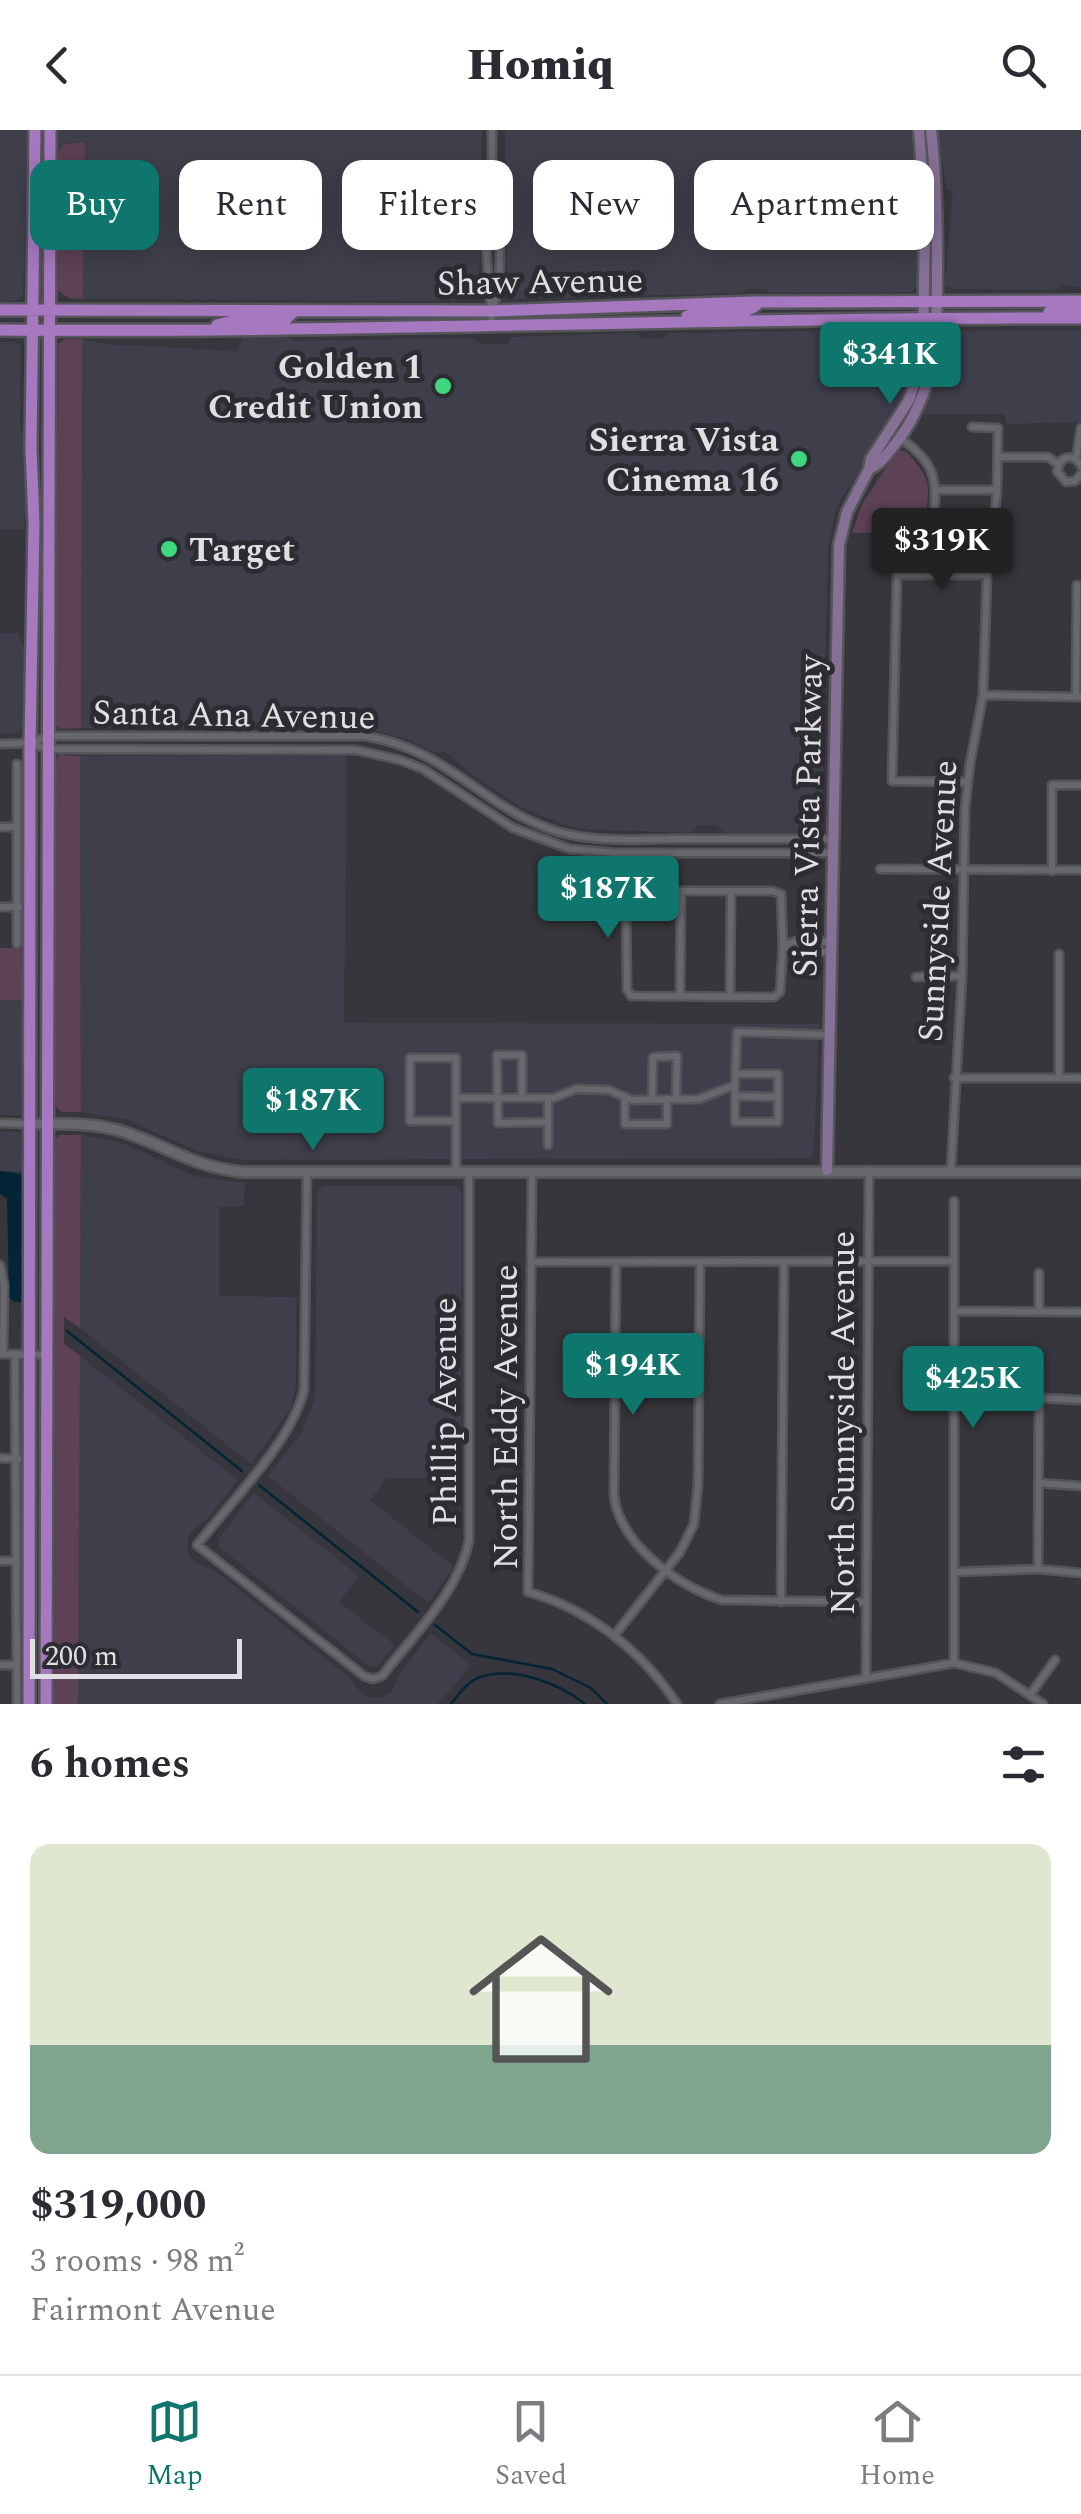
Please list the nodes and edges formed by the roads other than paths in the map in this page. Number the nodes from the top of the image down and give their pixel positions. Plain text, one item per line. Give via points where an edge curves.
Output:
1 (35, 130) edge
2 (50, 130) edge
3 (492, 130) edge
4 (919, 130) edge
5 (931, 130) edge
6 (1081, 301) edge
7 (760, 302) junction
8 (931, 302) junction
9 (0, 310) edge
10 (32, 310) junction
11 (51, 310) junction
12 (1081, 310) edge
13 (492, 311) junction
14 (294, 312) junction
15 (931, 318) junction
16 (1016, 318) junction
17 (1081, 318) edge
18 (668, 322) junction
19 (492, 328) junction
20 (204, 329) junction
21 (0, 330) edge
22 (32, 330) junction
23 (51, 331) junction
24 (920, 370) junction
25 (972, 428) dead end
26 (1081, 428) edge
27 (900, 438) junction
28 (998, 457) junction
29 (1079, 462) edge
30 (1058, 464) junction
31 (870, 470) junction
32 (1080, 478) edge
33 (937, 490) junction
34 (997, 490) junction
35 (994, 521) dead end
36 (932, 575) junction
37 (1077, 584) dead end
38 (984, 695) junction
39 (1078, 697) edge
40 (47, 742) junction
41 (0, 744) edge
42 (30, 744) junction
43 (16, 764) dead end
44 (967, 782) junction
45 (1081, 785) edge
46 (0, 827) edge
47 (16, 827) junction
48 (834, 839) junction
49 (638, 852) junction
50 (834, 852) junction
51 (880, 869) dead end
52 (964, 869) junction
53 (1052, 870) junction
54 (1081, 870) edge
55 (638, 891) junction
56 (681, 891) junction
57 (731, 891) junction
58 (0, 908) edge
59 (24, 908) junction
60 (48, 908) junction
61 (17, 944) dead end
62 (783, 946) junction
63 (833, 947) junction
64 (1059, 954) dead end
65 (916, 976) dead end
66 (962, 976) junction
67 (680, 996) junction
68 (730, 996) junction
69 (832, 1035) junction
70 (735, 1074) junction
71 (954, 1078) junction
72 (1059, 1078) junction
73 (1081, 1078) edge
74 (735, 1085) junction
75 (735, 1096) junction
76 (625, 1097) junction
77 (456, 1098) junction
78 (498, 1098) junction
79 (522, 1098) junction
80 (548, 1098) junction
81 (778, 1098) junction
82 (676, 1099) junction
83 (652, 1100) junction
84 (666, 1100) junction
85 (456, 1121) junction
86 (548, 1122) junction
87 (0, 1124) edge
88 (31, 1124) junction
89 (48, 1124) junction
90 (548, 1145) dead end
91 (828, 1170) junction
92 (868, 1170) junction
93 (951, 1170) junction
94 (306, 1172) junction
95 (456, 1172) junction
96 (470, 1172) junction
97 (532, 1172) junction
98 (1081, 1172) edge
99 (954, 1200) dead end
100 (954, 1261) junction
101 (531, 1262) junction
102 (616, 1262) junction
103 (700, 1262) junction
104 (784, 1262) junction
105 (869, 1262) junction
106 (0, 1265) edge
107 (1039, 1273) dead end
108 (1039, 1310) junction
109 (955, 1311) junction
110 (1081, 1312) edge
111 (2, 1354) edge
112 (15, 1355) junction
113 (30, 1355) junction
114 (47, 1355) junction
115 (1081, 1400) edge
116 (0, 1458) edge
117 (18, 1458) junction
118 (1039, 1483) junction
119 (1081, 1486) edge
120 (0, 1561) edge
121 (17, 1561) junction
122 (1038, 1568) junction
123 (667, 1570) junction
124 (954, 1572) junction
125 (1081, 1573) edge
126 (781, 1602) junction
127 (866, 1602) junction
128 (614, 1636) junction
129 (1056, 1660) dead end
130 (954, 1663) junction
131 (0, 1665) edge
132 (18, 1665) junction
133 (866, 1677) junction
134 (1030, 1694) junction
135 (17, 1704) edge
136 (29, 1704) edge
137 (46, 1704) edge
138 (676, 1704) edge
139 (720, 1704) edge
140 (1043, 1704) edge

1 - 10 main road
2 - 11 main road
3 - 13 street via 492,185 486,192
4 - 8 main road
5 - 8 main road
6 - 8 main road, Shaw Avenue
7 - 8 main road, Shaw Avenue
7 - 13 main road, Shaw Avenue
7 - 18 main road via 748,311
8 - 15 main road
9 - 10 main road, Shaw Avenue
10 - 11 main road, Shaw Avenue
10 - 22 main road
11 - 14 main road, Shaw Avenue
11 - 23 main road
12 - 16 main road
13 - 14 main road, Shaw Avenue
13 - 19 street
14 - 20 main road via 286,319
15 - 16 main road, Shaw Avenue
15 - 18 main road, Shaw Avenue
15 - 24 main road, Sierra Vista Parkway
15 - 27 main road, Sierra Vista Parkway via 934,360
16 - 17 main road, Shaw Avenue
18 - 19 main road, Shaw Avenue
19 - 20 main road, Shaw Avenue
20 - 23 main road, Shaw Avenue
21 - 22 main road, Shaw Avenue
22 - 23 main road, Shaw Avenue
22 - 42 main road
23 - 40 main road
24 - 27 main road
24 - 31 main road, Sierra Vista Parkway
25 - 28 street via 998,428
26 - 29 street
27 - 31 main road, Sierra Vista Parkway
27 - 33 street via 923,456
28 - 30 street via 1048,457
28 - 34 street
29 - 30 street via 1068,457
30 - 32 street via 1062,480
31 - 48 main road, Sierra Vista Parkway via 839,544
33 - 34 street
33 - 36 street
34 - 35 street
36 - 38 street, Sunnyside Avenue via 987,575
36 - 44 street via 897,575 892,781
37 - 39 street
38 - 39 street
38 - 44 street, Sunnyside Avenue
40 - 42 street, Santa Ana Avenue
40 - 48 street, Santa Ana Avenue via 366,736 438,760 513,811 564,833 607,839
40 - 49 street, Santa Ana Avenue via 376,752 423,769 542,841 590,852
40 - 60 main road
41 - 42 street, Santa Ana Avenue
42 - 59 main road
43 - 47 street
44 - 52 street, Sunnyside Avenue
45 - 53 street via 1052,785
46 - 47 street
47 - 59 street
48 - 50 main road, Sierra Vista Parkway
49 - 50 street, Santa Ana Avenue
49 - 55 street
50 - 63 main road, Sierra Vista Parkway
51 - 52 street
52 - 53 street
52 - 66 street, Sunnyside Avenue
53 - 54 street
55 - 56 street
55 - 67 street via 626,902 627,989 631,996
56 - 57 street
56 - 67 street
57 - 62 street via 780,894
57 - 68 street
58 - 59 street
59 - 60 street
59 - 61 street
59 - 88 main road
60 - 89 main road
62 - 63 street via 796,941
62 - 68 street via 780,992
63 - 69 main road, Sierra Vista Parkway
64 - 72 street
65 - 66 street
66 - 71 street, Sunnyside Avenue
67 - 68 street
69 - 70 street via 737,1032
69 - 91 main road, Sierra Vista Parkway
70 - 74 street
70 - 81 street via 778,1074
71 - 72 street
71 - 93 street, Sunnyside Avenue
72 - 73 street
74 - 75 street
74 - 82 street via 698,1099
75 - 81 street
75 - 81 street via 735,1122 778,1122
76 - 80 street via 576,1089
76 - 83 street
76 - 84 street via 625,1124 667,1124
77 - 78 street
77 - 85 street
77 - 85 street via 456,1058 410,1058 410,1121
78 - 79 street
78 - 79 street via 498,1055 522,1055
78 - 86 street via 498,1123
79 - 80 street
80 - 86 street
82 - 83 street via 676,1056 653,1056
82 - 84 street
83 - 84 street
85 - 95 street
86 - 90 street
87 - 88 street
88 - 89 street
88 - 113 main road
89 - 94 street via 111,1128 210,1168
89 - 114 main road
91 - 92 street
91 - 97 street
92 - 93 street
92 - 105 street, North Sunnyside Avenue
93 - 98 street
94 - 95 street
94 - 96 street, Phillip Avenue via 300,1406 197,1545 374,1679 454,1584 465,1558
95 - 96 street
96 - 97 street
97 - 101 street, North Eddy Avenue
99 - 100 street
100 - 105 street
100 - 109 street
101 - 102 street
101 - 128 street, North Eddy Avenue via 528,1592 570,1607
102 - 103 street
102 - 123 street via 616,1508 634,1543
103 - 104 street
103 - 123 street via 697,1504 689,1538
104 - 105 street
104 - 126 street
105 - 127 street, North Sunnyside Avenue
106 - 111 street
107 - 108 street
108 - 109 street
108 - 110 street
109 - 124 street
111 - 112 street
112 - 113 street
112 - 117 street
113 - 114 street
113 - 136 main road
114 - 137 main road
115 - 118 street via 1039,1398
116 - 117 street
117 - 121 street
118 - 119 street
118 - 122 street
120 - 121 street
121 - 132 street
122 - 124 street
122 - 125 street
123 - 126 street via 722,1600
123 - 128 street
124 - 130 street
126 - 127 street
127 - 133 street, North Sunnyside Avenue
128 - 138 street, North Eddy Avenue
129 - 134 street
130 - 133 street
130 - 134 street via 996,1673
131 - 132 street
132 - 135 street
133 - 139 street
134 - 140 street

